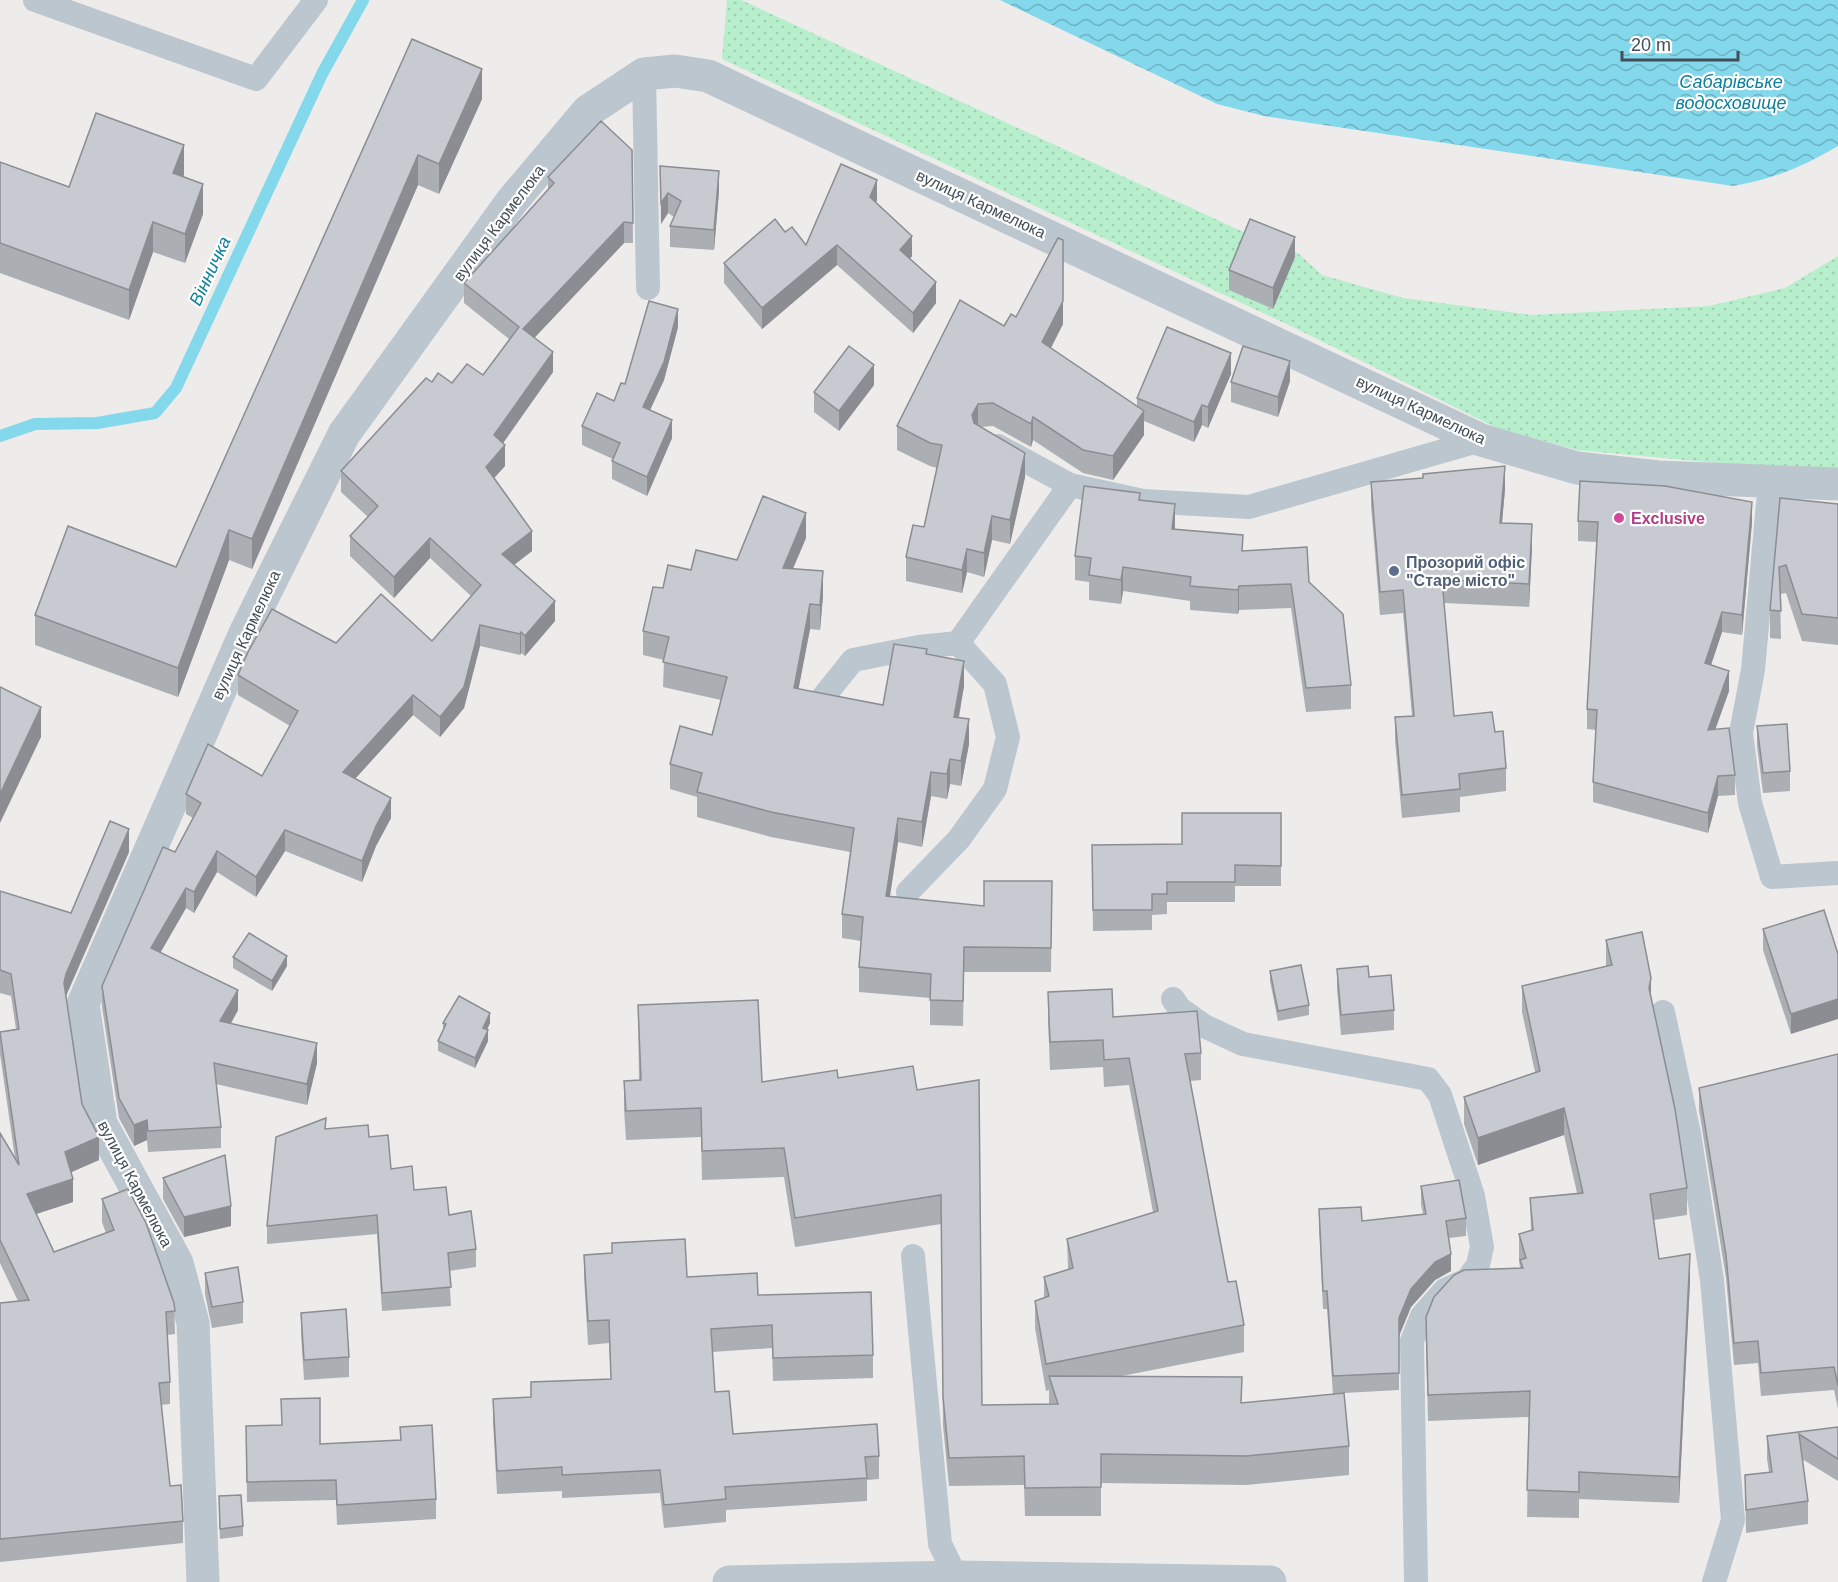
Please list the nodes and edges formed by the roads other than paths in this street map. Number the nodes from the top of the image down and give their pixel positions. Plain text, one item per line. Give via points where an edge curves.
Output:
1 (35, 0) edge
2 (316, 0) edge
3 (644, 74) junction
4 (648, 288) dead end
5 (986, 439) edge
6 (1481, 440) junction
7 (1770, 482) junction
8 (1838, 484) edge
9 (1070, 485) junction
10 (958, 643) junction
11 (820, 701) edge
12 (1838, 873) edge
13 (908, 892) dead end
14 (1173, 999) dead end
15 (1663, 1012) dead end
16 (913, 1256) dead end
17 (956, 1577) junction
18 (203, 1582) edge
19 (729, 1582) edge
20 (1270, 1582) edge
21 (1416, 1582) edge
22 (1714, 1582) edge

1 - 2 lane via 256,79
3 - 4 lane
3 - 6 street, вулиця Кармелюка via 675,71 708,76
3 - 18 street, вулиця Кармелюка via 588,111 512,201 344,434 246,632 83,1004 100,1124 177,1263 193,1323
5 - 9 lane
6 - 7 street, вулиця Кармелюка via 1577,468 1658,477
6 - 9 lane via 1249,507 1143,501
7 - 8 street, вулиця Кармелюка
7 - 12 lane via 1753,670 1741,733 1750,803 1772,877
9 - 10 lane
10 - 11 lane via 919,646 853,660
10 - 13 lane via 995,684 1008,737 995,789 959,839
14 - 21 lane via 1204,1026 1243,1044 1428,1079 1440,1095 1473,1196 1482,1247 1478,1265 1467,1280 1445,1290 1422,1316 1412,1341
15 - 22 lane via 1689,1133 1713,1291 1733,1520
16 - 17 lane via 940,1544
17 - 19 street
17 - 20 street

